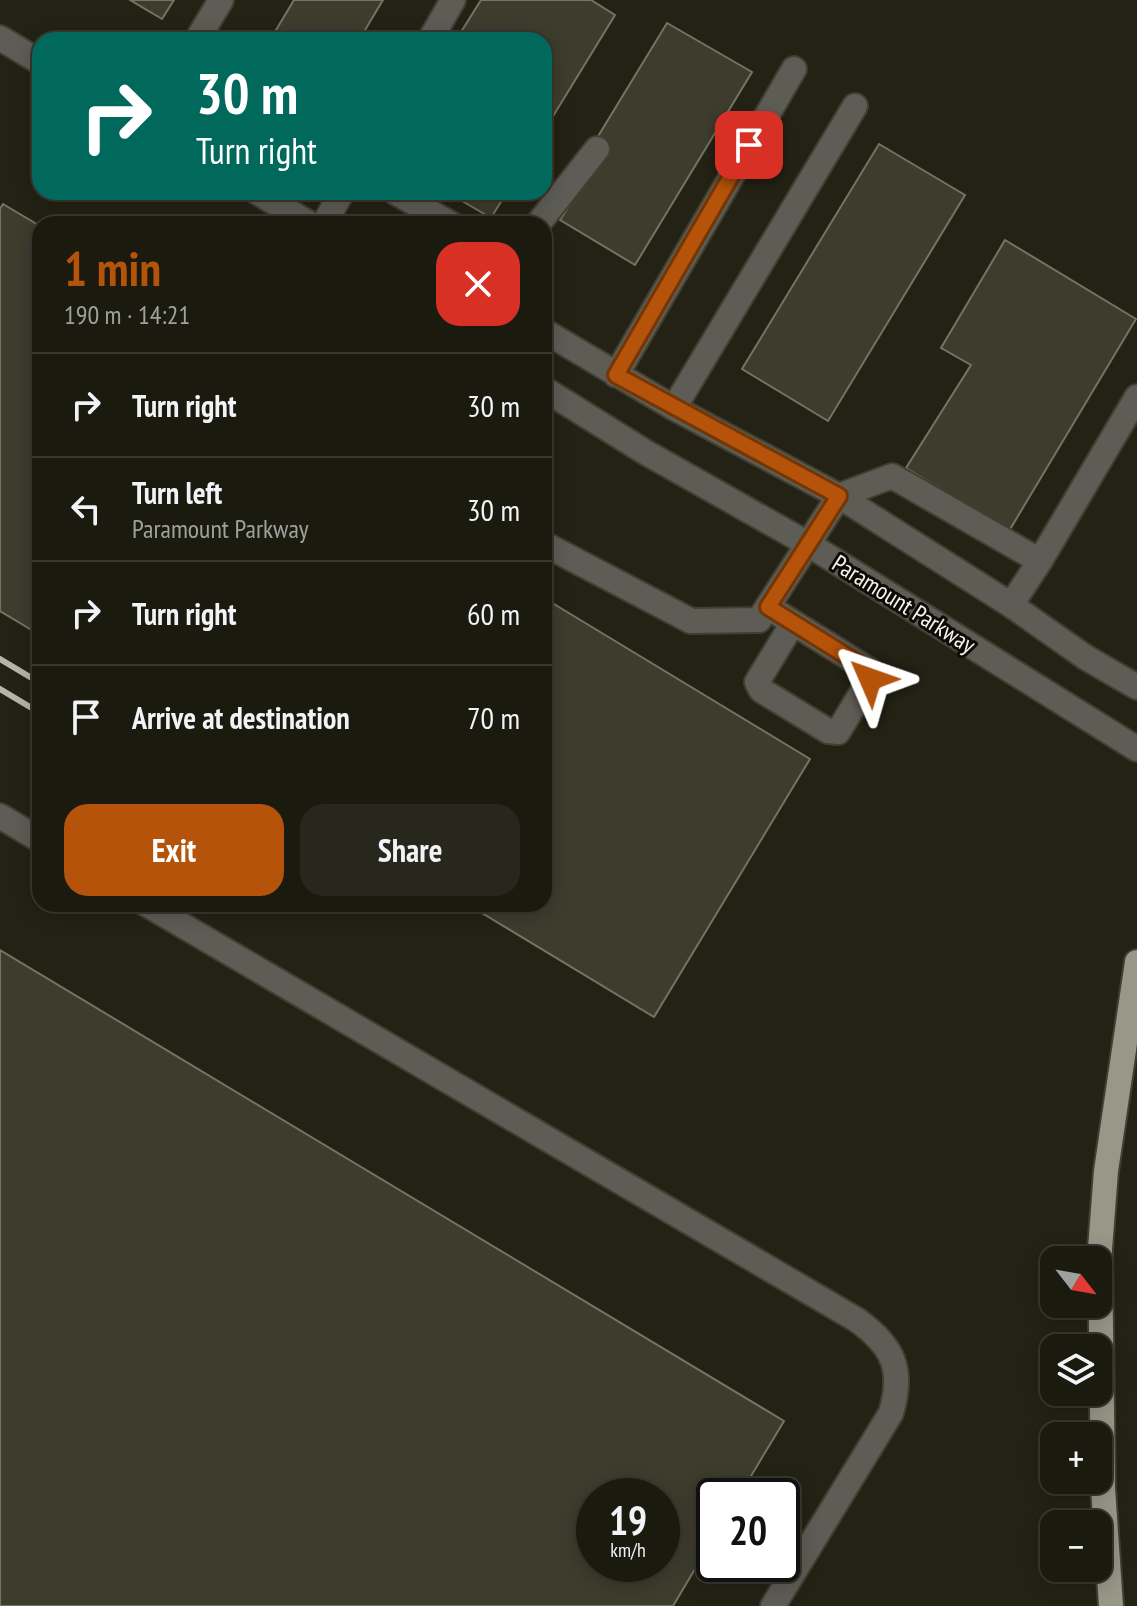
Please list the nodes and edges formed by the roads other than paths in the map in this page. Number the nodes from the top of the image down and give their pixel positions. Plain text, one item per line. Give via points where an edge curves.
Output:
1 (221, 0) edge
2 (453, 0) edge
3 (202, 32) edge
4 (435, 32) edge
5 (0, 38) edge
6 (32, 57) edge
7 (794, 69) dead end
8 (855, 106) dead end
9 (597, 149) dead end
10 (409, 200) edge
11 (437, 216) edge
12 (544, 216) edge
13 (552, 336) edge
14 (616, 375) junction
15 (552, 394) edge
16 (1137, 397) edge
17 (674, 408) junction
18 (839, 496) junction
19 (808, 544) junction
20 (552, 548) edge
21 (1040, 561) junction
22 (1011, 605) junction
23 (768, 607) junction
24 (793, 623) junction
25 (1137, 687) edge
26 (1137, 749) edge
27 (0, 816) edge
28 (32, 835) edge
29 (160, 912) edge
30 (1137, 962) edge
31 (773, 1606) edge
32 (1111, 1606) edge

1 - 3 street
2 - 4 street
5 - 6 street
7 - 14 street
8 - 17 street
9 - 12 street
10 - 11 street
13 - 14 street
14 - 17 street
15 - 19 street, Paramount Parkway
16 - 21 street
17 - 18 street
18 - 19 street
18 - 21 street via 892,476
18 - 22 street
19 - 23 street
19 - 26 street, Paramount Parkway
20 - 23 street via 691,621 759,620
21 - 22 street
22 - 25 street
23 - 24 street
24 - 24 street via 869,670 870,679 838,732 761,690 757,682
27 - 28 street
29 - 31 street via 857,1320 880,1339 897,1372 891,1413
30 - 32 main road via 1106,1171 1100,1249 1103,1488

